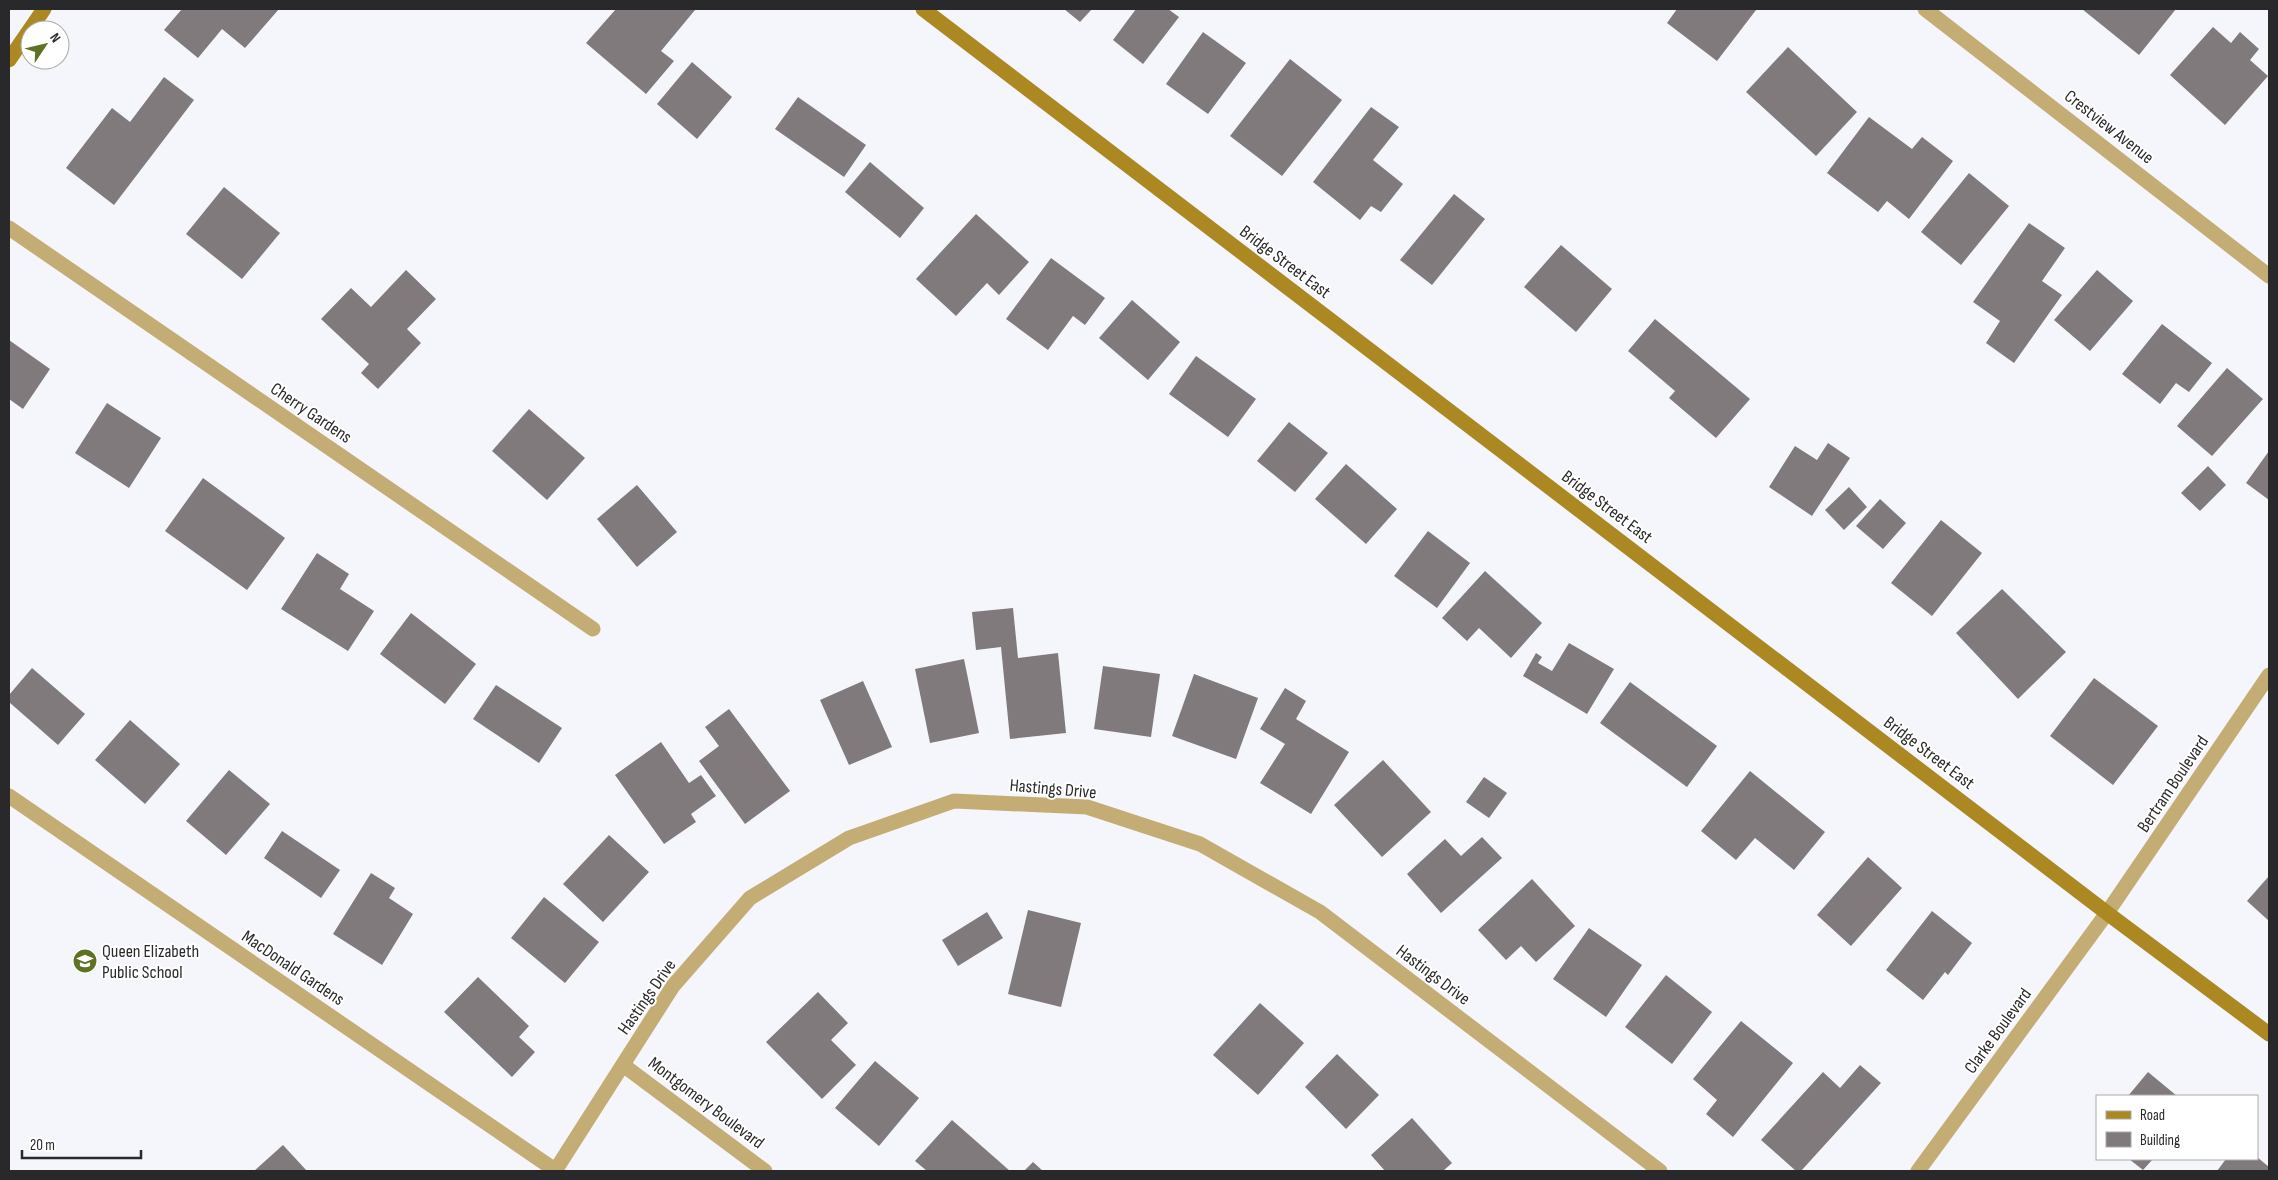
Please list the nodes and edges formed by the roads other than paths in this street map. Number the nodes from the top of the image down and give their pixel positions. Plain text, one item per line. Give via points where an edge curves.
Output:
1 (44, 9) edge
2 (923, 9) edge
3 (1925, 9) edge
4 (9, 60) edge
5 (9, 228) edge
6 (2269, 276) edge
7 (593, 629) dead end
8 (2269, 675) edge
9 (9, 796) edge
10 (2107, 913) junction
11 (2269, 1034) edge
12 (623, 1065) junction
13 (555, 1171) edge
14 (765, 1171) edge
15 (1660, 1171) edge
16 (1918, 1171) edge

1 - 4 street
2 - 10 street, Bridge Street East
3 - 6 street, Crestview Avenue
5 - 7 street, Cherry Gardens
8 - 10 street, Bertram Boulevard
9 - 13 street, MacDonald Gardens
10 - 11 street, Bridge Street East
10 - 16 street, Clarke Boulevard
12 - 13 street, Hastings Drive
12 - 14 street, Montgomery Boulevard
12 - 15 street, Hastings Drive via 673,986 750,898 849,838 954,801 1087,807 1200,844 1320,912

